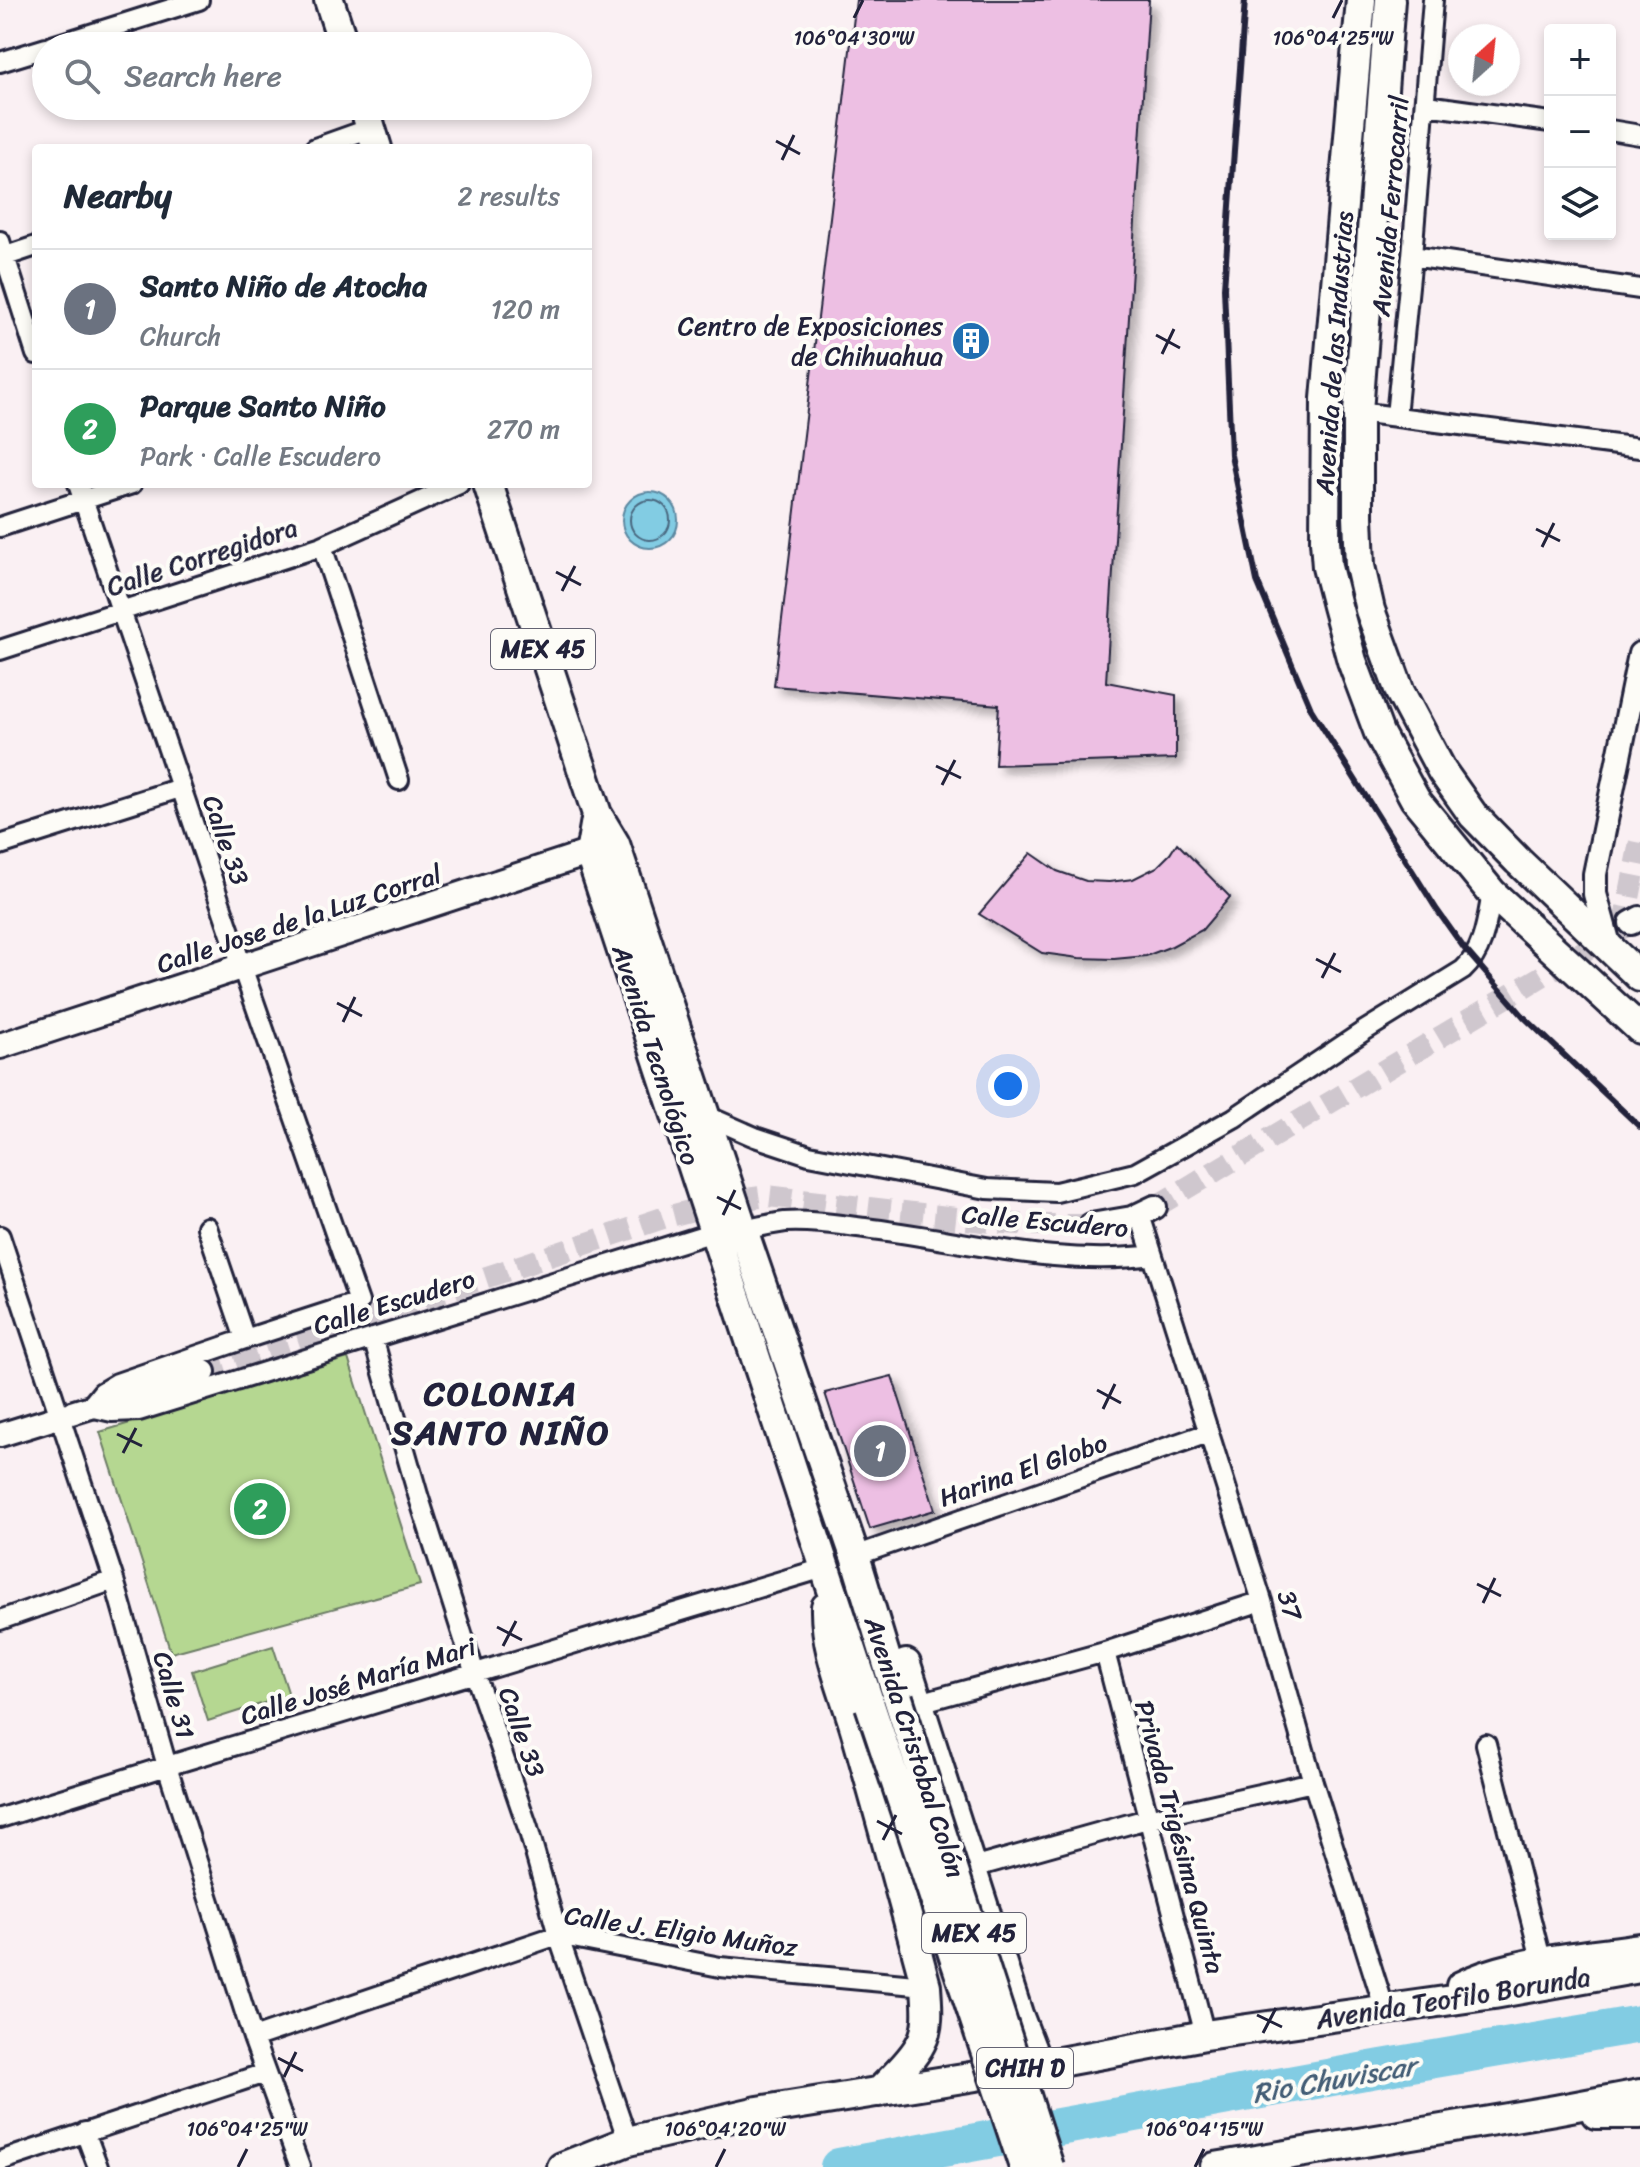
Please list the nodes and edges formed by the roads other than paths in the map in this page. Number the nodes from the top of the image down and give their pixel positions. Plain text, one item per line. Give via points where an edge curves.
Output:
1 (199, 0) edge
2 (329, 0) edge
3 (1361, 0) edge
4 (1390, 0) edge
5 (1433, 0) edge
6 (97, 32) edge
7 (339, 32) edge
8 (32, 52) edge
9 (0, 62) edge
10 (1426, 105) junction
11 (1544, 121) edge
12 (371, 127) edge
13 (1616, 131) edge
14 (1640, 135) edge
15 (326, 144) edge
16 (32, 247) edge
17 (2, 252) edge
18 (1412, 256) junction
19 (1640, 289) edge
20 (32, 342) edge
21 (1358, 412) junction
22 (1396, 416) junction
23 (1640, 448) edge
24 (106, 488) edge
25 (450, 488) edge
26 (489, 488) edge
27 (80, 492) edge
28 (0, 527) edge
29 (322, 546) junction
30 (120, 610) junction
31 (0, 650) edge
32 (1640, 654) edge
33 (399, 780) dead end
34 (180, 788) junction
35 (0, 845) edge
36 (602, 849) junction
37 (1492, 893) junction
38 (1610, 949) junction
39 (242, 967) junction
40 (1640, 977) edge
41 (1640, 1029) edge
42 (0, 1046) edge
43 (705, 1115) junction
44 (1148, 1211) joint
45 (1091, 1225) tunnel mouth
46 (207, 1227) dead end
47 (743, 1230) junction
48 (714, 1232) junction
49 (0, 1236) edge
50 (1152, 1255) junction
51 (373, 1338) junction
52 (245, 1339) junction
53 (204, 1372) tunnel mouth
54 (90, 1407) junction
55 (59, 1416) junction
56 (1208, 1433) junction
57 (0, 1435) edge
58 (858, 1567) junction
59 (827, 1576) junction
60 (114, 1580) junction
61 (1262, 1601) junction
62 (0, 1620) edge
63 (1105, 1652) junction
64 (475, 1674) junction
65 (908, 1701) junction
66 (1486, 1744) dead end
67 (167, 1766) junction
68 (1313, 1782) junction
69 (0, 1818) edge
70 (1147, 1819) junction
71 (972, 1868) junction
72 (558, 1935) junction
73 (1640, 1948) edge
74 (1542, 1963) junction
75 (1640, 1968) edge
76 (926, 1986) junction
77 (1435, 2002) junction
78 (1385, 2010) junction
79 (1205, 2035) junction
80 (253, 2038) junction
81 (1038, 2066) junction
82 (265, 2073) junction
83 (879, 2092) junction
84 (1640, 2094) edge
85 (1555, 2110) junction
86 (1640, 2114) edge
87 (85, 2132) junction
88 (628, 2141) junction
89 (0, 2161) edge
90 (98, 2167) edge
91 (300, 2167) edge
92 (562, 2167) edge
93 (1024, 2167) edge
94 (1049, 2167) edge
95 (1215, 2167) edge

1 - 6 street
2 - 7 main road
3 - 37 main road, Avenida de las Industrias via 1326,399 1327,567 1352,661 1379,733 1415,799
4 - 21 main road, Avenida de las Industrias
5 - 10 street, Avenida Ferrocarril
8 - 9 street
10 - 11 street
10 - 18 street, Avenida Ferrocarril
12 - 15 street
13 - 14 street
16 - 17 street
17 - 20 street
18 - 19 street
18 - 22 street, Avenida Ferrocarril
21 - 22 street
21 - 38 main road, Avenida de las Industrias via 1360,566 1400,692 1442,771 1473,815
22 - 23 street
24 - 27 street
25 - 29 street, Calle Corregidora
26 - 36 main road, Avenida Tecnológico / MEX 45 via 597,814
27 - 28 street
27 - 30 street, Calle 33
29 - 30 street, Calle Corregidora
29 - 33 street
30 - 31 street, Calle Corregidora
30 - 34 street, Calle 33
32 - 38 street via 1595,874
34 - 35 street
34 - 39 street, Calle 33
36 - 39 main road, Calle Jose de la Luz Corral
36 - 43 main road, Avenida Tecnológico / MEX 45
36 - 48 main road, Avenida Tecnológico / MEX 45
37 - 41 main road, Avenida de las Industrias
37 - 43 street via 1481,944 1463,970 1234,1118 1135,1173 1056,1192 987,1189 809,1155
38 - 40 main road, Avenida de las Industrias
39 - 42 main road, Calle Jose de la Luz Corral
39 - 52 street, Calle 33 via 359,1302
43 - 47 main road, Avenida Tecnológico / MEX 45
44 - 45 street, Calle Escudero
44 - 50 street, 37
46 - 52 street
47 - 50 street, Calle Escudero via 785,1222 821,1223 1034,1254 1124,1259
47 - 58 main road, Avenida Tecnológico / MEX 45
48 - 51 street, Calle Escudero
48 - 59 main road, Avenida Tecnológico / MEX 45
49 - 55 street, Calle 31
50 - 56 street, 37
51 - 54 street, Calle Escudero via 139,1411
51 - 64 street, Calle 33
52 - 54 street via 117,1383
53 - 54 street, Calle Escudero
54 - 55 street, Calle Escudero
55 - 57 street, Calle Escudero
55 - 60 street, Calle 31
56 - 58 street, Harina El Globo
56 - 61 street, 37
58 - 65 main road, Avenida Cristobal Colón / MEX 45
59 - 64 street, Calle José María Mari
59 - 76 main road via 825,1622 833,1660
59 - 93 main road, Avenida Cristobal Colón / MEX 45, bridge
60 - 62 street
60 - 67 street, Calle 31
61 - 63 street
61 - 68 street, 37
63 - 65 street
63 - 70 street, Privada Trigésima Quinta
64 - 67 street, Calle José María Mari
64 - 72 street, Calle 33
65 - 71 main road
65 - 94 main road, Avenida Cristobal Colón / MEX 45, bridge
66 - 74 street
67 - 69 street, Calle José María Mari
67 - 80 street, Calle 31
68 - 70 street
68 - 78 street, 37
70 - 71 street
70 - 79 street, Privada Trigésima Quinta
71 - 81 main road
72 - 76 street, Calle J. Eligio Muñoz via 720,1967
72 - 80 street, Calle J. Eligio Muñoz
72 - 88 street, Calle 33
73 - 74 main road
74 - 77 main road via 1471,1981
75 - 77 main road, Avenida Teofilo Borunda / CHIH D
76 - 83 main road via 924,2036
77 - 78 main road, Avenida Teofilo Borunda / CHIH D
78 - 79 main road, Avenida Teofilo Borunda / CHIH D
79 - 81 main road, Avenida Teofilo Borunda / CHIH D
80 - 82 street, Calle 31
81 - 83 main road, Avenida Teofilo Borunda / CHIH D
82 - 87 street
82 - 91 street, Calle 31
83 - 88 main road, Avenida Teofilo Borunda / CHIH D via 758,2111
84 - 85 main road
85 - 86 main road
85 - 95 main road
87 - 89 street
87 - 90 street
88 - 92 main road, Avenida Teofilo Borunda / CHIH D

